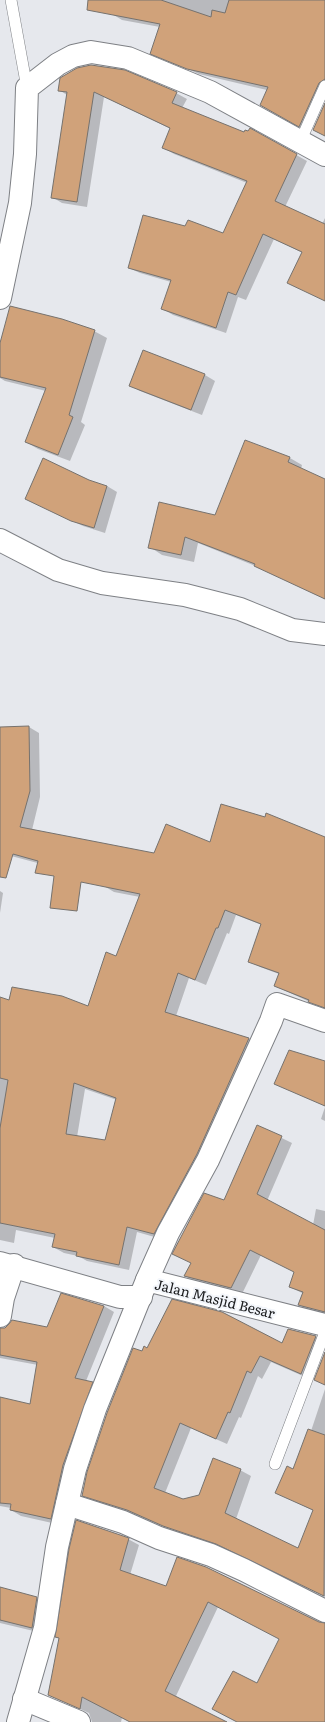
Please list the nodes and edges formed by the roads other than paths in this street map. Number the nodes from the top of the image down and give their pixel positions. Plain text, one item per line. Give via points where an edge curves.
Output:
1 (11, 0) edge
2 (325, 86) edge
3 (27, 88) junction
4 (300, 142) junction
5 (325, 155) edge
6 (0, 298) edge
7 (0, 540) edge
8 (325, 634) edge
9 (325, 1021) edge
10 (7, 1264) edge
11 (144, 1289) junction
12 (0, 1316) edge
13 (325, 1325) edge
14 (325, 1332) edge
15 (275, 1464) dead end
16 (67, 1504) junction
17 (325, 1611) edge
18 (24, 1699) junction
19 (18, 1722) edge
20 (79, 1722) edge

1 - 3 lane
2 - 4 lane
3 - 4 street via 73,56 91,52 128,58 210,92
3 - 6 street via 25,154 20,203
4 - 5 street
7 - 8 street via 58,570 102,583 185,595 240,609 292,630
9 - 11 street via 277,1004 214,1147 168,1233
10 - 11 street, Jalan Masjid Besar via 120,1296
10 - 12 street
11 - 13 street, Jalan Masjid Besar
11 - 16 street via 95,1409 75,1468
14 - 15 lane
16 - 17 street via 211,1555
16 - 18 street via 45,1628
18 - 19 street
18 - 20 street

